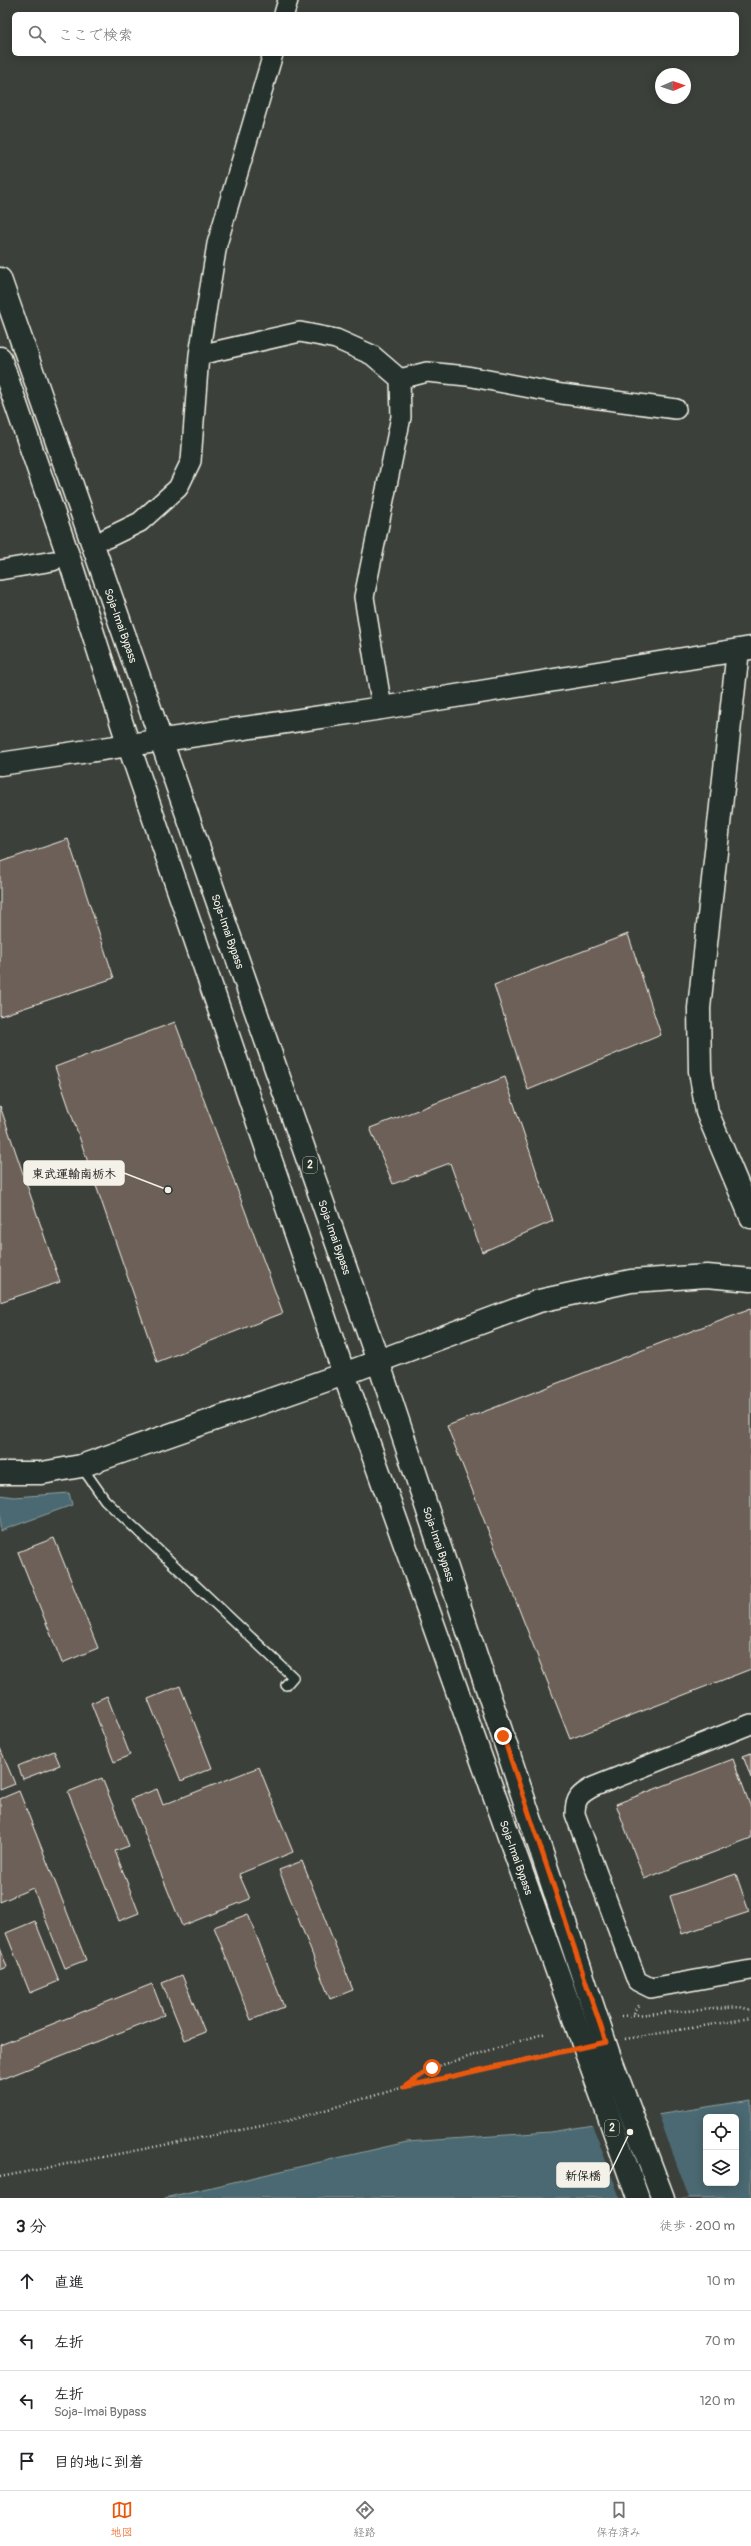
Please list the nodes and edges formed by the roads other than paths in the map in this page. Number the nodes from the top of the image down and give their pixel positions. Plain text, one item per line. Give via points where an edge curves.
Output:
1 (288, 0) edge
2 (285, 12) edge
3 (272, 56) edge
4 (0, 279) edge
5 (199, 355) junction
6 (0, 358) edge
7 (400, 379) junction
8 (676, 409) dead end
9 (107, 538) dead end
10 (53, 561) dead end
11 (0, 570) edge
12 (745, 649) edge
13 (382, 708) junction
14 (163, 741) junction
15 (129, 746) junction
16 (0, 764) edge
17 (751, 1217) edge
18 (751, 1280) edge
19 (378, 1361) junction
20 (344, 1374) junction
21 (81, 1466) junction
22 (0, 1473) edge
23 (286, 1685) dead end
24 (751, 1724) edge
25 (751, 1970) edge
26 (638, 2198) edge
27 (663, 2198) edge

1 - 2 street
3 - 5 street via 217,244
4 - 14 main road, Soja-Imai Bypass / 2
5 - 7 street via 300,332 336,340 372,355
5 - 9 street via 191,461 178,488 140,522
6 - 15 main road, Soja-Imai Bypass / 2 via 69,558
7 - 8 street via 427,372 459,375 562,394
7 - 13 street via 401,417 364,597
10 - 11 street
12 - 13 main road
12 - 17 main road via 699,1008 700,1063 708,1112
13 - 14 main road
14 - 15 main road
14 - 19 main road, Soja-Imai Bypass / 2
15 - 16 main road
15 - 20 main road, Soja-Imai Bypass / 2
18 - 19 main road via 707,1276 631,1281 539,1301
19 - 20 main road
19 - 27 main road, Soja-Imai Bypass / 2 via 608,2048
20 - 21 main road
20 - 26 main road, Soja-Imai Bypass / 2
21 - 22 main road via 42,1473
21 - 23 lane via 105,1500 293,1677
24 - 25 street via 593,1787 580,1795 575,1802 575,1814 637,1981 651,1988

